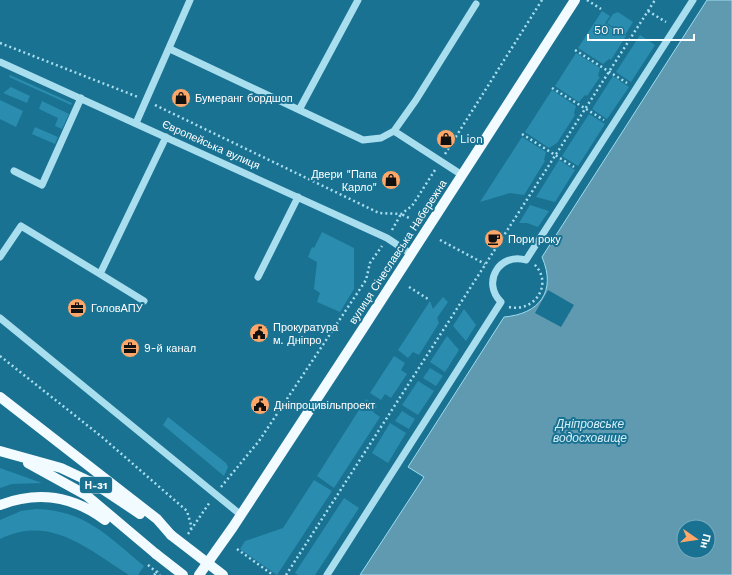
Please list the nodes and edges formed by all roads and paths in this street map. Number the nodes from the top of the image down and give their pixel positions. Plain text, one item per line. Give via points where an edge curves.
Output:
1 (190, 0) edge
2 (358, 0) edge
3 (575, 0) edge
4 (587, 0) edge
5 (655, 0) edge
6 (693, 0) edge
7 (476, 4) dead end
8 (601, 9) dead end
9 (648, 11) junction
10 (664, 21) dead end
11 (0, 43) edge
12 (170, 49) junction
13 (575, 50) dead end
14 (0, 62) edge
15 (609, 71) junction
16 (552, 88) dead end
17 (635, 88) junction
18 (81, 98) junction
19 (146, 100) junction
20 (585, 108) junction
21 (299, 110) junction
22 (136, 123) junction
23 (612, 125) junction
24 (394, 131) junction
25 (522, 134) dead end
26 (166, 137) junction
27 (555, 155) junction
28 (14, 172) dead end
29 (582, 172) junction
30 (462, 175) junction
31 (298, 197) junction
32 (409, 218) dead end
33 (387, 238) junction
34 (440, 240) dead end
35 (411, 254) junction
36 (0, 257) edge
37 (526, 260) junction
38 (485, 264) junction
39 (496, 270) junction
40 (100, 274) junction
41 (258, 277) dead end
42 (409, 286) dead end
43 (428, 299) dead end
44 (144, 301) dead end
45 (501, 302) junction
46 (0, 318) edge
47 (0, 356) edge
48 (0, 397) edge
49 (0, 451) edge
50 (12, 454) junction
51 (215, 494) junction
52 (0, 505) edge
53 (241, 515) junction
54 (171, 535) junction
55 (237, 549) dead end
56 (156, 554) junction
57 (148, 565) dead end
58 (160, 575) edge
59 (183, 575) edge
60 (199, 575) edge
61 (223, 575) edge
62 (273, 575) edge
63 (286, 575) edge
64 (327, 575) edge

1 - 12 street
2 - 21 street
3 - 30 main road, вулиця Січеславська Набережна
4 - 8 path
5 - 9 path
6 - 17 street
7 - 24 street
9 - 10 path
9 - 15 path
11 - 19 path
12 - 19 street
12 - 21 street
13 - 15 path
14 - 18 street, Європейська вулиця
15 - 17 path
15 - 20 path
16 - 20 path
17 - 23 street
18 - 22 street, Європейська вулиця
18 - 28 street via 42,185
19 - 22 street
20 - 23 path
20 - 27 path
21 - 24 street via 363,140 381,138
22 - 26 street, Європейська вулиця
23 - 29 street
24 - 30 street
25 - 27 path
26 - 31 street, Європейська вулиця
26 - 40 street
27 - 29 path
27 - 38 path
29 - 37 street
30 - 35 main road, вулиця Січеславська Набережна
31 - 33 street, Європейська вулиця
31 - 41 street
32 - 33 path via 401,214
33 - 35 street, Європейська вулиця
33 - 51 path via 370,263 366,280 259,442
34 - 38 path
35 - 53 main road, вулиця Січеславська Набережна
36 - 40 street via 21,226
37 - 39 street via 512,258 504,261
37 - 45 path via 535,265 540,272 542,280 539,296 530,305 518,308
38 - 39 path
38 - 63 path
39 - 45 street via 492,282 493,290
40 - 44 street
42 - 43 path
45 - 64 street
46 - 51 street
47 - 51 path via 102,437 187,511 191,531
48 - 54 main road via 157,519
49 - 50 main road, Н-31
50 - 54 main road, Н-31 via 61,468 95,484
50 - 56 main road, Н-31 via 86,495
51 - 53 street
52 - 56 main road via 34,497 56,497 72,502 94,512 139,545
53 - 60 main road, вулиця Січеславська Набережна
54 - 61 main road, Н-31, bridge
55 - 62 path
56 - 59 main road, Н-31, bridge
57 - 58 path, bridge

